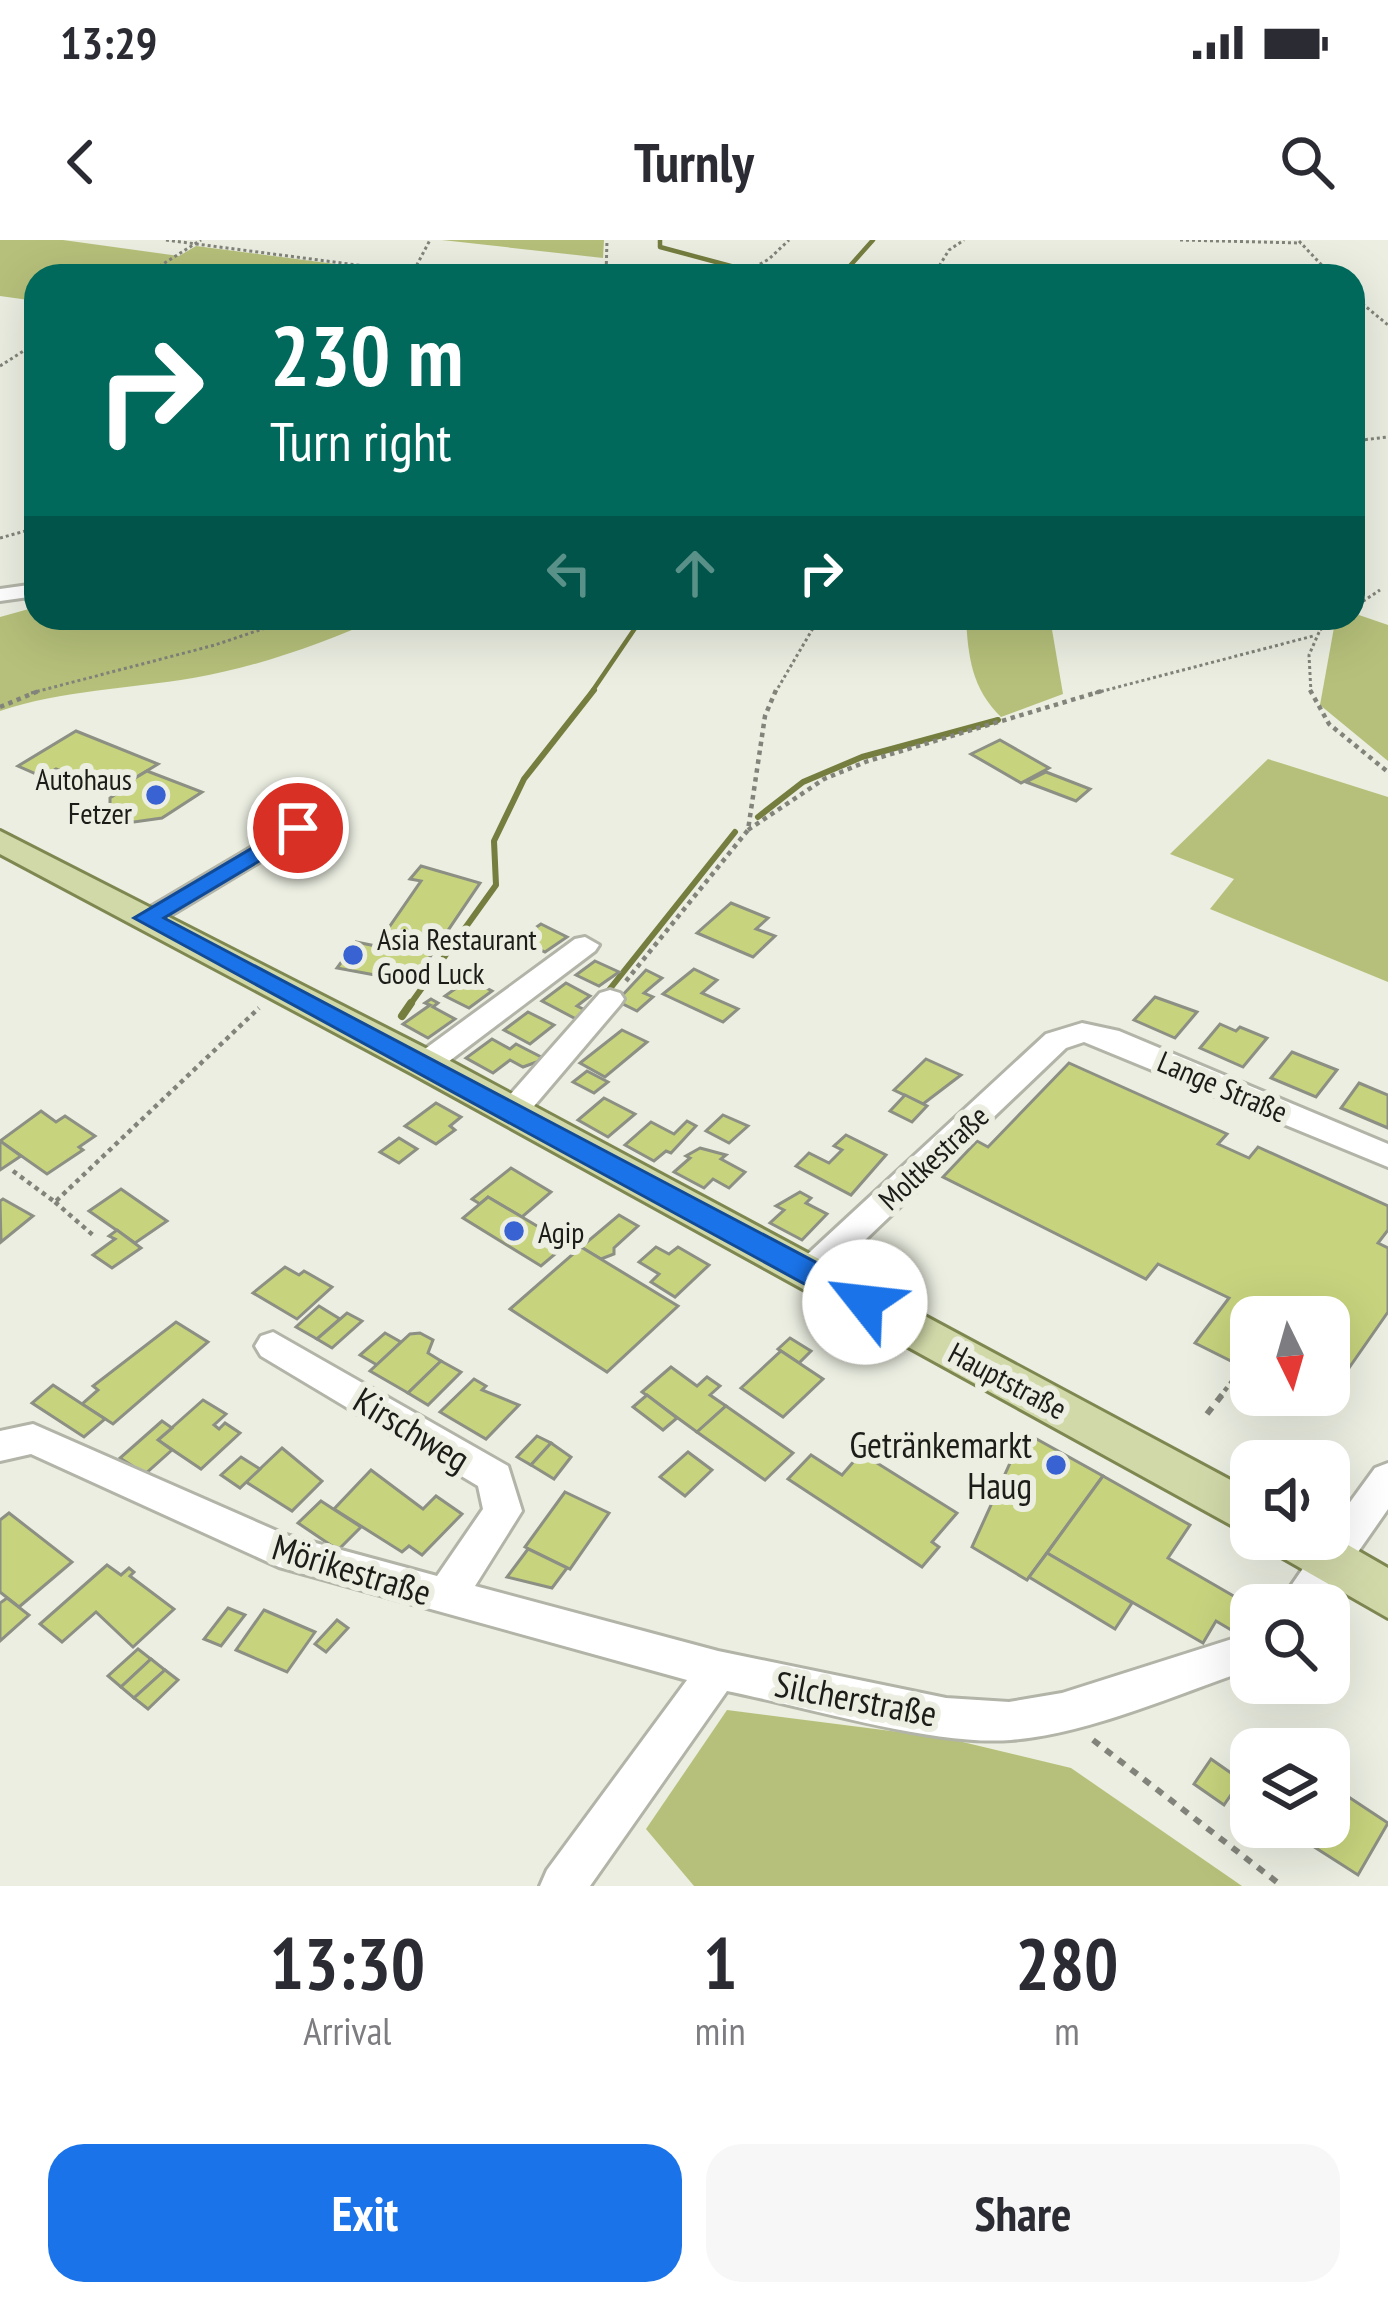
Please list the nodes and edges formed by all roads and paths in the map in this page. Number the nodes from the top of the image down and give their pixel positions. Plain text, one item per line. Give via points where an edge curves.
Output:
1 (166, 240) edge
2 (201, 240) edge
3 (789, 240) edge
4 (964, 240) edge
5 (1180, 240) edge
6 (1299, 241) edge
7 (195, 244) junction
8 (163, 264) edge
9 (339, 264) edge
10 (761, 264) edge
11 (940, 264) edge
12 (1321, 264) edge
13 (1380, 590) dead end
14 (1365, 600) edge
15 (259, 630) edge
16 (811, 630) edge
17 (1320, 630) edge
18 (1313, 636) junction
19 (0, 707) edge
20 (1388, 772) edge
21 (298, 828) dead end
22 (748, 830) junction
23 (0, 842) edge
24 (146, 918) junction
25 (585, 945) dead end
26 (283, 991) junction
27 (610, 999) joint
28 (1056, 1041) joint
29 (425, 1064) junction
30 (512, 1112) junction
31 (1388, 1156) edge
32 (13, 1171) dead end
33 (55, 1202) junction
34 (94, 1236) dead end
35 (810, 1272) junction
36 (273, 1346) dead end
37 (1230, 1384) edge
38 (1207, 1414) dead end
39 (0, 1446) edge
40 (1388, 1479) edge
41 (1230, 1503) edge
42 (1350, 1515) edge
43 (1330, 1560) edge
44 (1388, 1595) edge
45 (445, 1598) junction
46 (1230, 1658) edge
47 (718, 1670) junction
48 (1062, 1712) junction
49 (563, 1886) edge
50 (1282, 1886) edge

1 - 7 path
2 - 7 path
3 - 10 path
4 - 11 path
5 - 6 path
6 - 12 path
7 - 8 path
7 - 9 path
13 - 14 path
15 - 19 path
16 - 22 path via 764,716
17 - 18 path
18 - 20 path via 1306,691 1322,718
18 - 22 path via 868,761 824,779
21 - 24 street
22 - 27 path
23 - 24 main road, Hauptstraße
24 - 26 main road, Hauptstraße
25 - 29 street
26 - 29 main road, Hauptstraße
26 - 33 path via 242,1020
27 - 30 street
28 - 31 street, Lange Straße via 1082,1032 1109,1038
28 - 35 street, Moltkestraße
29 - 30 main road, Hauptstraße
30 - 35 main road, Hauptstraße
32 - 33 path
33 - 34 path
35 - 41 main road, Hauptstraße
36 - 45 street, Kirschweg via 495,1478 503,1510
37 - 38 path
39 - 45 street, Mörikestraße via 33,1439 279,1550
40 - 42 street
43 - 44 main road
45 - 47 street, Mörikestraße
46 - 48 street, Silcherstraße
47 - 48 street, Silcherstraße via 946,1717 1009,1721
47 - 49 street
48 - 50 path

